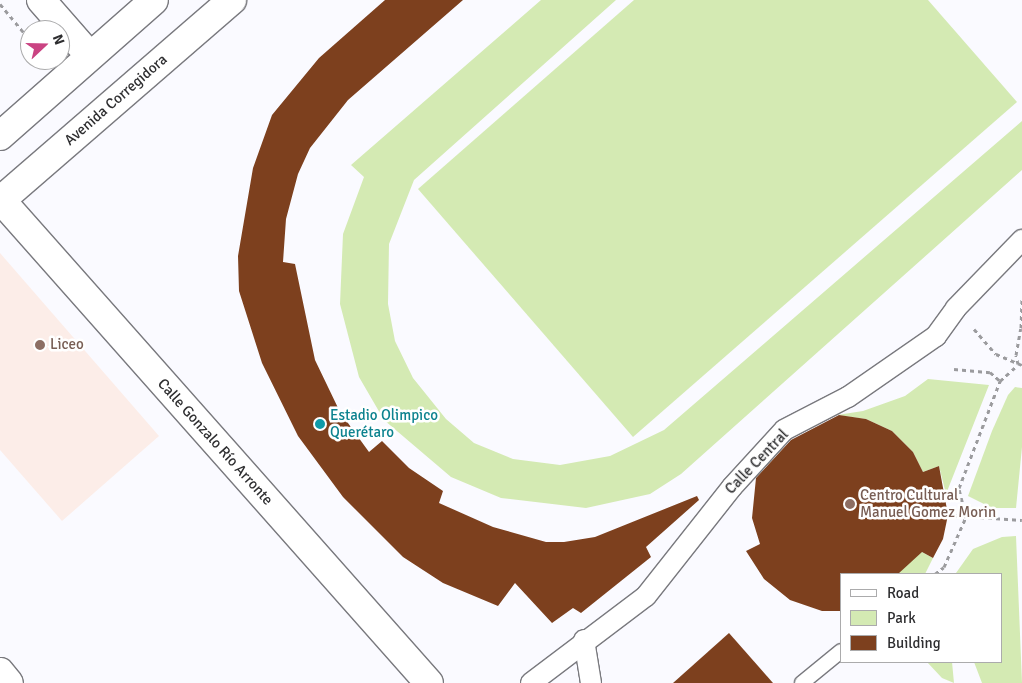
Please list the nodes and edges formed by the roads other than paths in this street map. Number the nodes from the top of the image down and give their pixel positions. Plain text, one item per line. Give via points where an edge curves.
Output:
1 (41, 0) edge
2 (154, 0) edge
3 (232, 0) edge
4 (90, 56) junction
5 (0, 136) edge
6 (0, 201) edge
7 (1022, 240) edge
8 (584, 640) junction
9 (840, 652) edge
10 (0, 672) edge
11 (9, 683) edge
12 (429, 683) edge
13 (530, 683) edge
14 (591, 683) edge
15 (802, 683) edge

1 - 4 street
2 - 4 street
3 - 6 street, Avenida Corregidora
4 - 5 street
6 - 12 street, Calle Gonzalo Río Arronte
7 - 8 street, Calle Central via 956,308 936,336 848,397 784,430 732,487 646,596
8 - 13 street, Calle Central
8 - 14 street
9 - 15 lane
10 - 11 street

